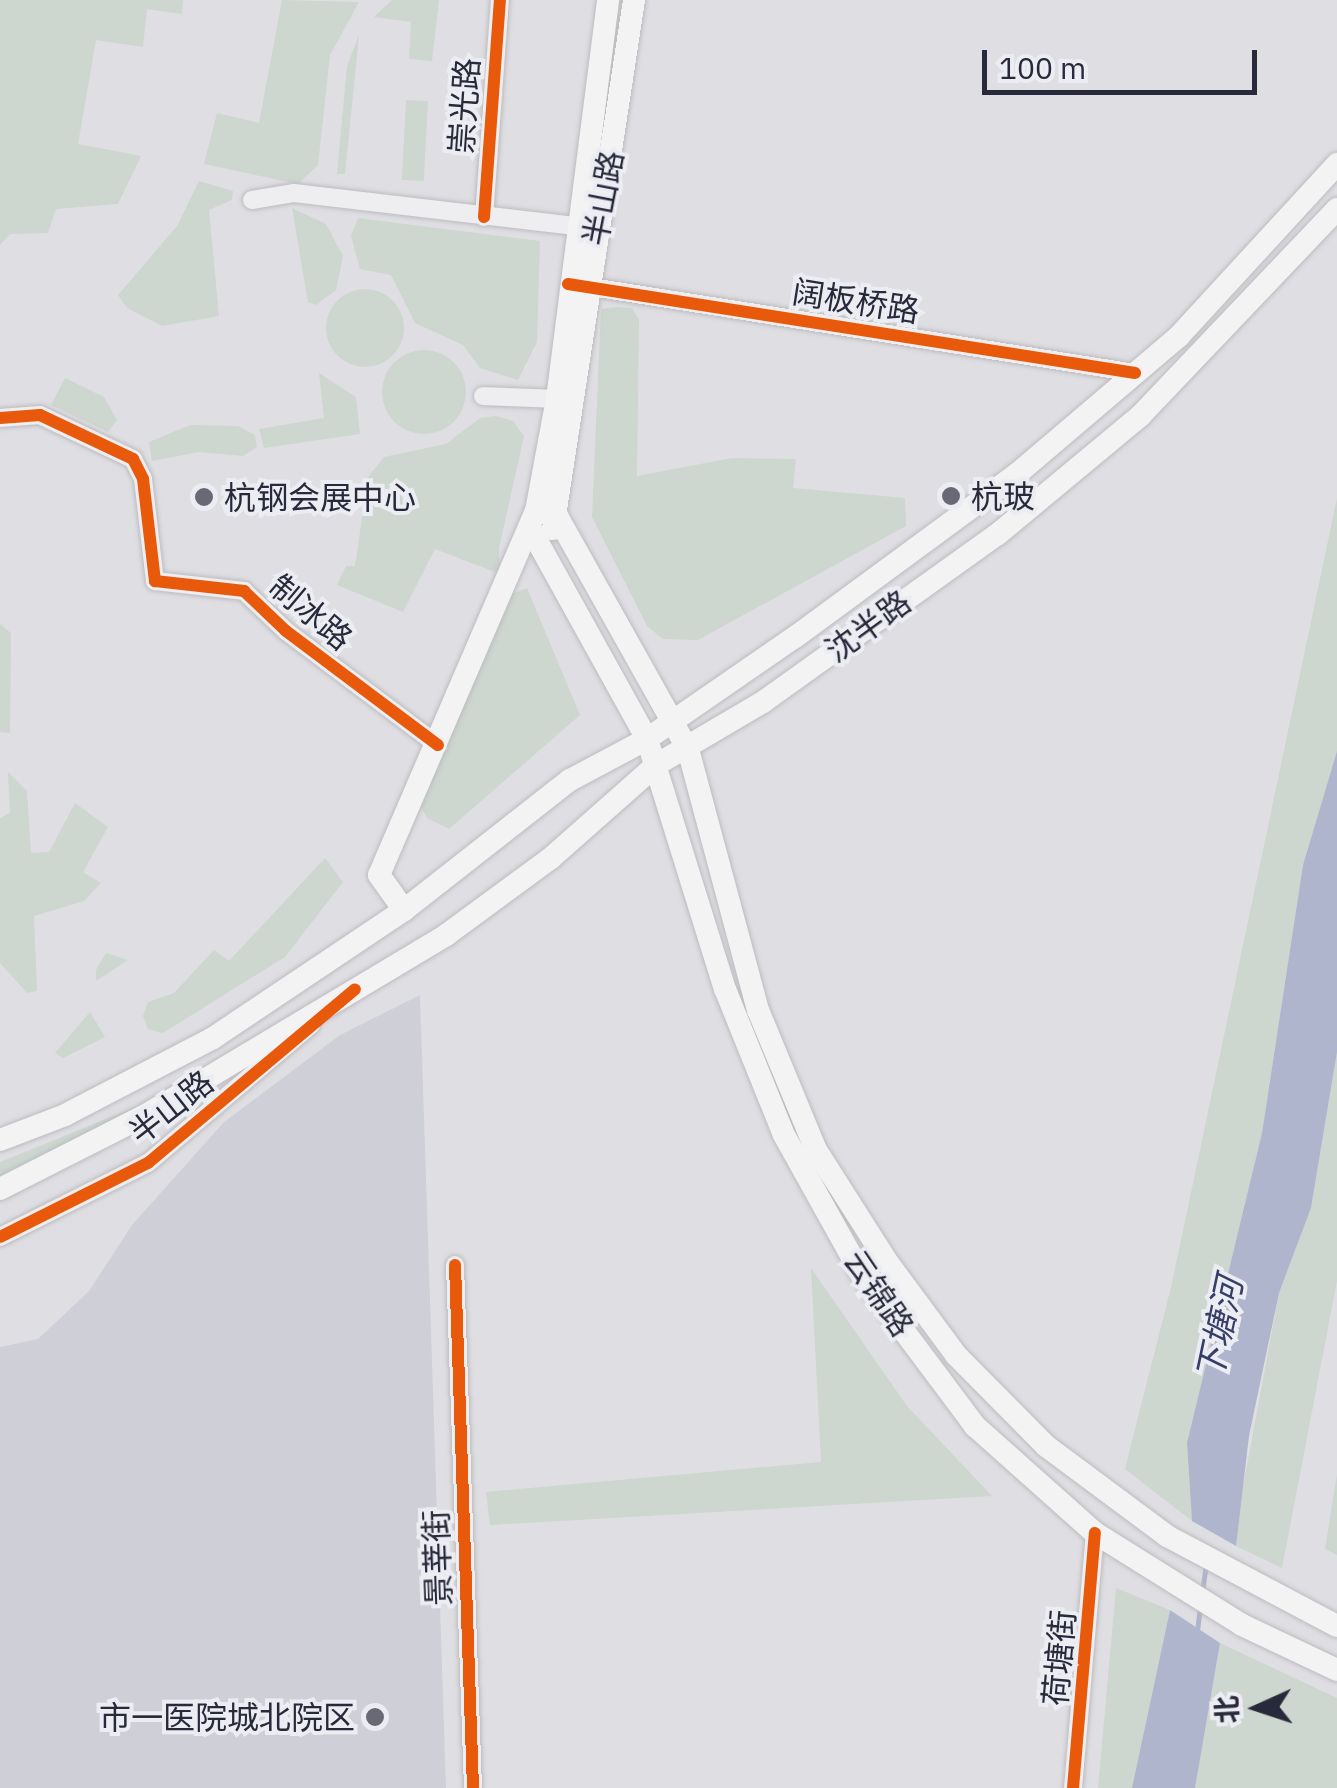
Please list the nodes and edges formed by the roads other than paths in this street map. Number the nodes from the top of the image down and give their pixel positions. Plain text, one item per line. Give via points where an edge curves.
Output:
1 (500, 0) edge
2 (608, 0) edge
3 (634, 0) edge
4 (1337, 164) edge
5 (252, 200) dead end
6 (1337, 209) edge
7 (484, 217) junction
8 (575, 226) junction
9 (577, 285) junction
10 (1135, 373) junction
11 (482, 396) dead end
12 (557, 399) junction
13 (0, 418) edge
14 (541, 518) junction
15 (674, 720) junction
16 (647, 740) junction
17 (438, 746) junction
18 (688, 749) junction
19 (656, 765) junction
20 (404, 910) junction
21 (355, 990) junction
22 (0, 1140) edge
23 (0, 1189) edge
24 (0, 1236) edge
25 (454, 1265) dead end
26 (1095, 1532) junction
27 (1337, 1626) edge
28 (1337, 1670) edge
29 (473, 1788) edge
30 (1073, 1788) edge

1 - 7 street, 崇光路
2 - 8 main road, 半山路
3 - 9 main road, 半山路
4 - 10 main road, 沈半路 via 1202,314
5 - 7 street via 294,193
6 - 18 main road, 沈半路 via 1112,440 987,542
7 - 8 street
8 - 9 main road, 半山路
9 - 10 street, 阔板桥路
9 - 12 main road, 半山路
9 - 14 main road, 半山路
10 - 15 main road, 沈半路 via 1016,474
11 - 12 street
12 - 14 main road, 半山路
13 - 17 street, 制冰路 via 40,415 132,459 143,479 154,581 244,591 286,631
14 - 15 main road
14 - 16 main road via 544,556
14 - 17 main road, 半山路
15 - 16 main road, 沈半路
15 - 18 main road
16 - 19 main road, 云锦路
16 - 20 main road, 沈半路 via 570,780
17 - 20 main road, 半山路 via 378,875
18 - 19 main road, 沈半路
18 - 27 main road, 云锦路 via 734,932 816,1150 956,1355 1046,1446 1195,1552
19 - 21 main road, 沈半路 via 551,858
19 - 26 main road, 云锦路 via 732,1007 784,1134 862,1275 975,1426
20 - 22 main road, 半山路 via 213,1038 65,1115
21 - 23 main road, 半山路 via 144,1116
21 - 24 street, 半山路 via 148,1163
25 - 29 street, 景莘街
26 - 28 main road, 云锦路 via 1225,1613
26 - 30 street, 荷塘街

